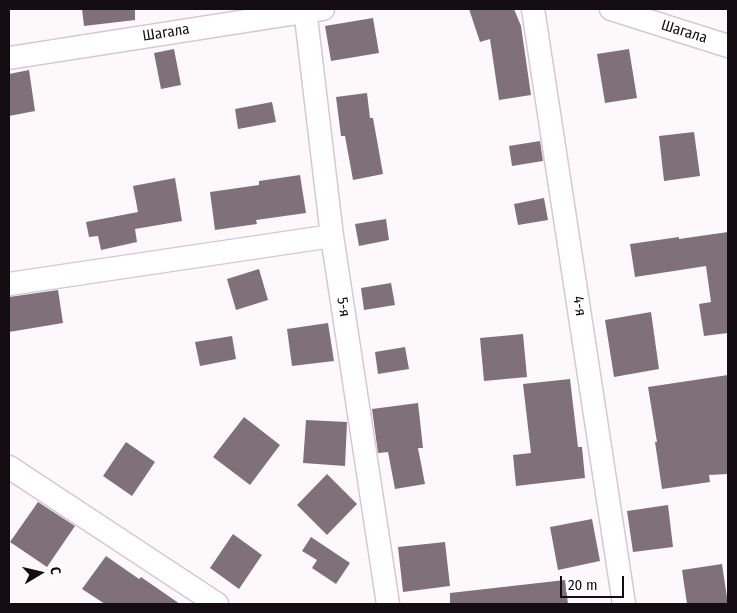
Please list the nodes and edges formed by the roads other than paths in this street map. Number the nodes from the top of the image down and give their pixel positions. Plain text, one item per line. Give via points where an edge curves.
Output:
1 (533, 9) edge
2 (611, 9) edge
3 (311, 10) edge
4 (728, 46) edge
5 (9, 58) edge
6 (332, 236) junction
7 (9, 284) edge
8 (9, 467) edge
9 (217, 604) edge
10 (388, 604) edge
11 (624, 604) edge

1 - 11 street, 4-я
2 - 4 street, Шагала
3 - 5 street, Шагала
3 - 6 street, 5-я
6 - 7 street
6 - 10 street, 5-я
8 - 9 street

